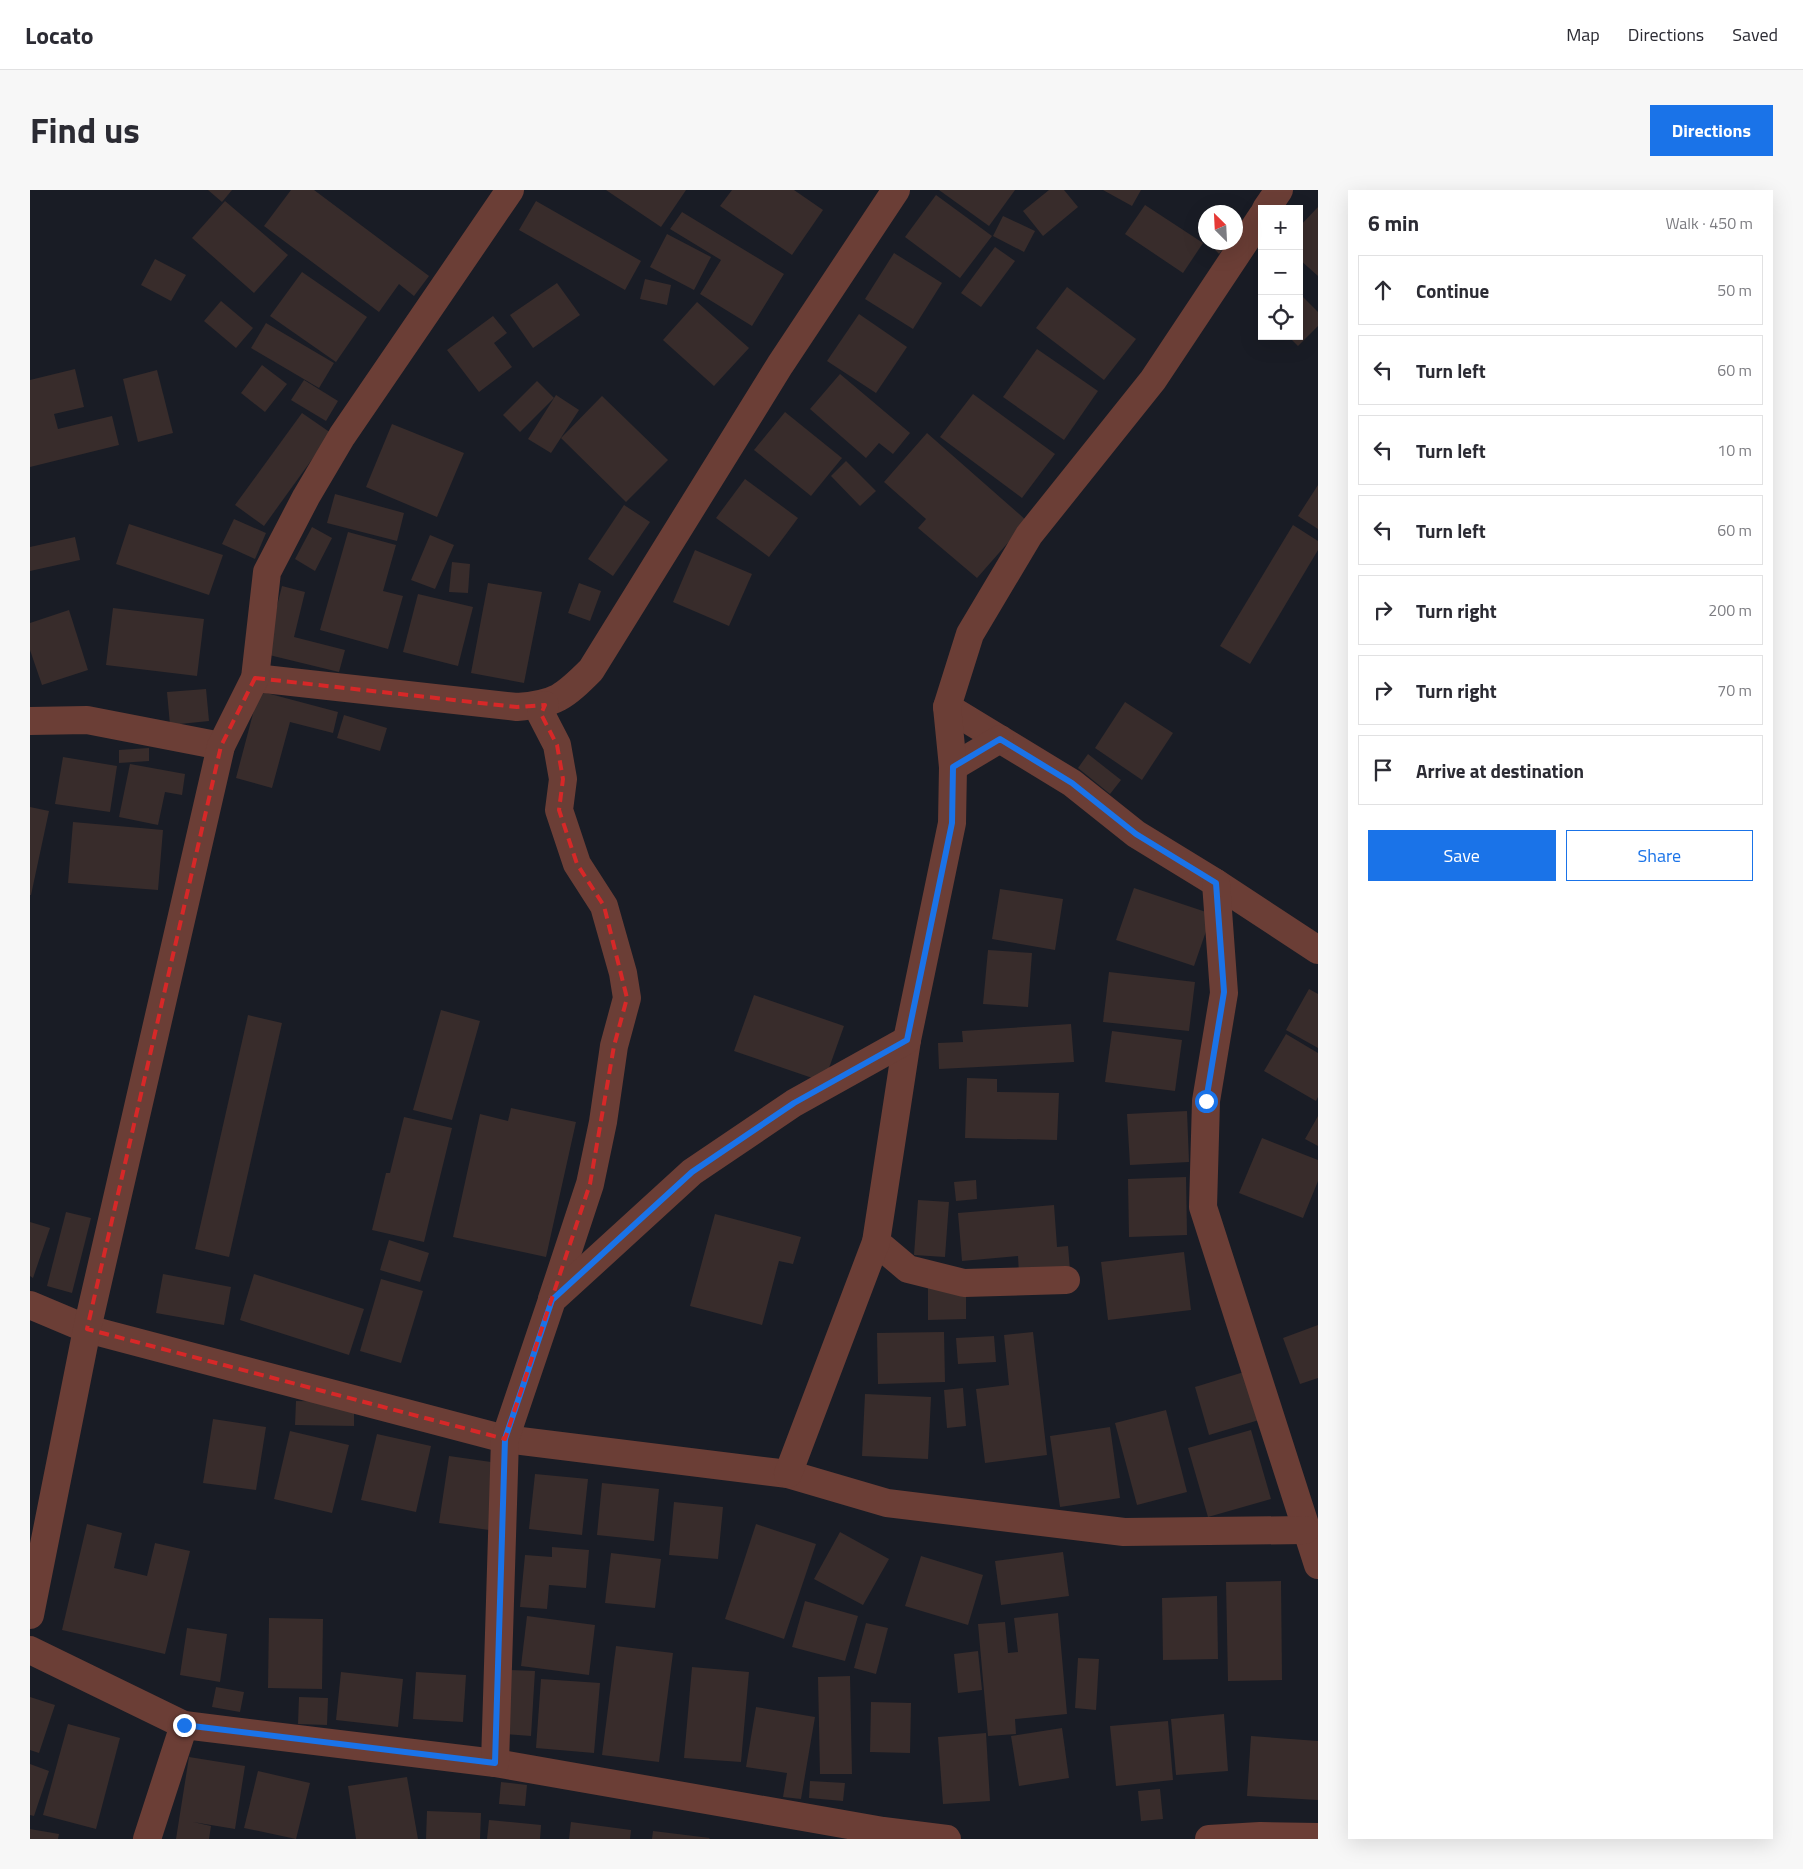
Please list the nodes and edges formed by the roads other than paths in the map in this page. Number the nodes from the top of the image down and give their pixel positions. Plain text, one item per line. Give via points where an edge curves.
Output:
1 (510, 190) edge
2 (896, 190) edge
3 (1279, 190) edge
4 (1269, 205) edge
5 (1258, 222) edge
6 (255, 678) junction
7 (545, 705) junction
8 (947, 707) junction
9 (30, 720) edge
10 (1000, 739) junction
11 (221, 746) junction
12 (953, 767) junction
13 (1216, 883) junction
14 (1318, 950) edge
15 (907, 1040) junction
16 (876, 1242) junction
17 (1066, 1280) dead end
18 (552, 1300) junction
19 (30, 1305) edge
20 (87, 1329) junction
21 (505, 1439) junction
22 (788, 1474) junction
23 (1305, 1530) junction
24 (1318, 1564) edge
25 (30, 1615) edge
26 (30, 1650) edge
27 (184, 1725) junction
28 (495, 1763) junction
29 (1318, 1837) edge
30 (147, 1839) edge
31 (947, 1839) edge
32 (1209, 1839) edge

1 - 6 street via 342,436 280,547 267,572
2 - 7 street via 780,365 591,670 571,690
3 - 4 street
5 - 8 street via 1154,380 1029,535 970,634
6 - 7 street via 517,707
6 - 11 street
7 - 18 street via 541,714 557,744 563,779 559,810 577,864 604,906 627,998 614,1046 590,1184
8 - 10 street
8 - 12 street
9 - 11 street via 87,720
10 - 12 street
10 - 13 street via 1072,783 1136,834
11 - 20 street
12 - 15 street via 952,823
13 - 14 street
13 - 23 street via 1224,992 1206,1101 1203,1207
15 - 16 street
15 - 18 street via 794,1103 692,1172
16 - 17 street via 908,1269 964,1283
16 - 22 street
18 - 21 street
19 - 20 street
20 - 21 street
20 - 25 street
21 - 22 street
21 - 28 street
22 - 23 street via 887,1503 1124,1532
23 - 24 street
26 - 27 street
27 - 28 street
27 - 30 street
28 - 31 street
29 - 32 street

